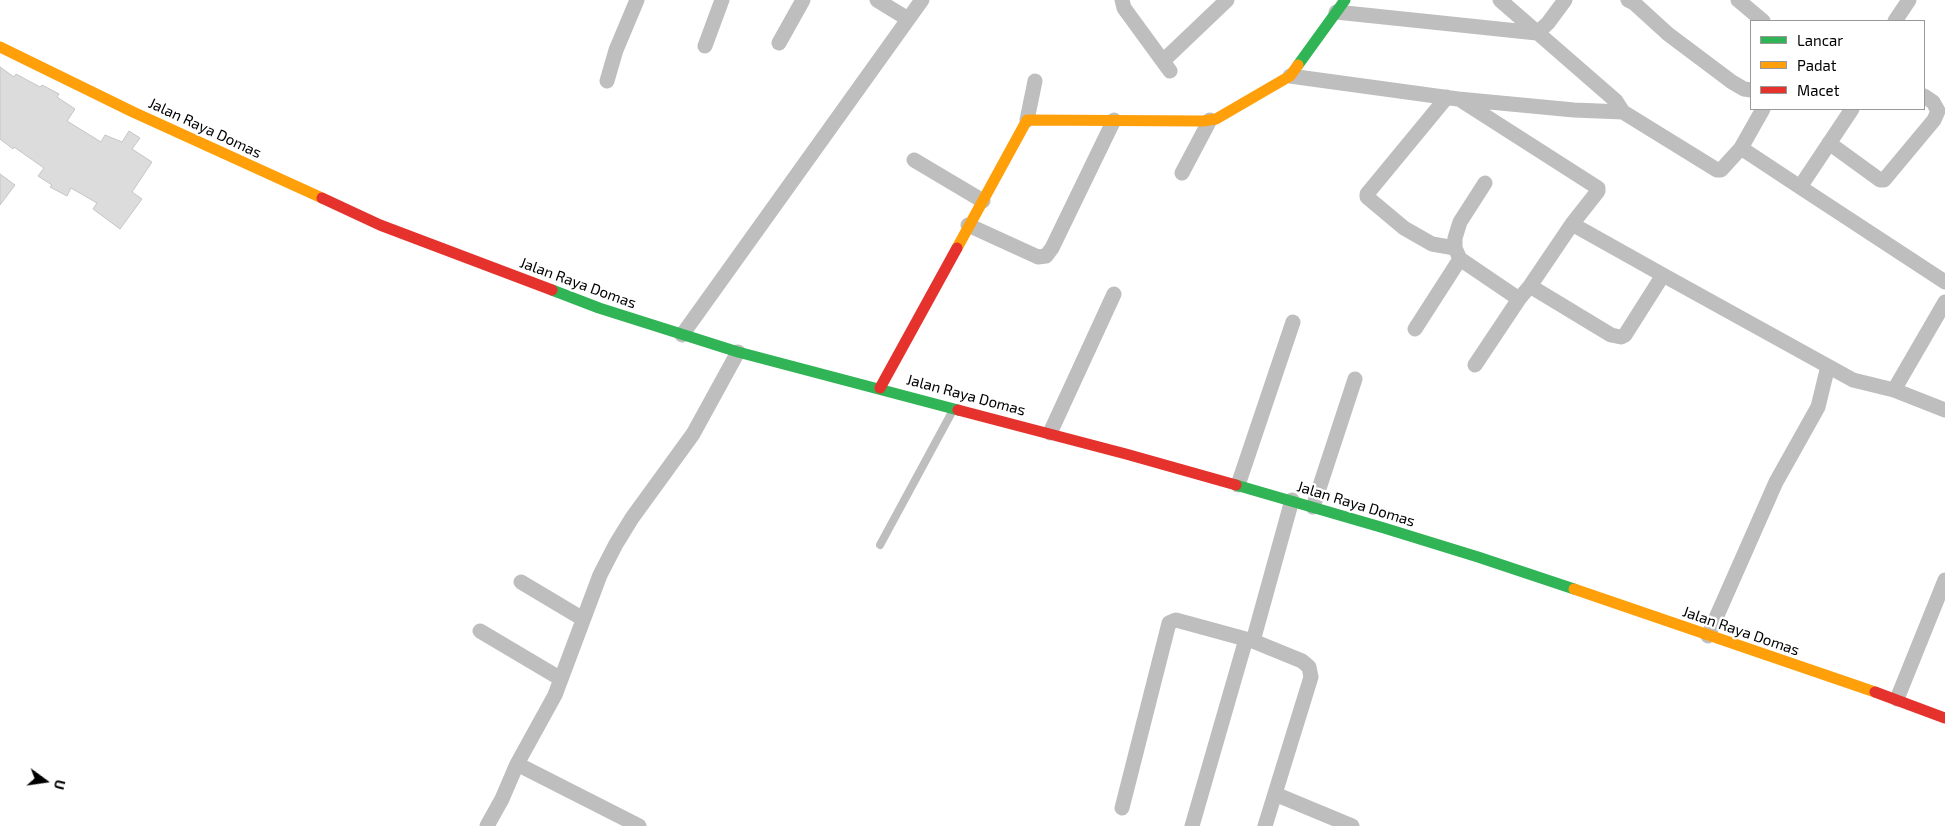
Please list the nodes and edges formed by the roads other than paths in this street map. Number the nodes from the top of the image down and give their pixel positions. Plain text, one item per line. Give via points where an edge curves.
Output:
1 (637, 0) edge
2 (722, 0) edge
3 (803, 0) edge
4 (877, 0) edge
5 (922, 0) edge
6 (1122, 0) edge
7 (1227, 0) edge
8 (1500, 0) edge
9 (1565, 0) edge
10 (1628, 0) edge
11 (1738, 0) edge
12 (1909, 0) edge
13 (1341, 6) edge
14 (908, 19) junction
15 (1763, 20) edge
16 (1896, 20) edge
17 (1537, 33) junction
18 (779, 43) dead end
19 (705, 46) dead end
20 (0, 47) edge
21 (1290, 76) junction
22 (607, 81) dead end
23 (1036, 81) dead end
24 (1750, 90) edge
25 (1925, 97) edge
26 (1453, 98) junction
27 (1762, 110) edge
28 (1851, 110) edge
29 (1623, 112) junction
30 (1027, 120) junction
31 (1114, 120) junction
32 (1210, 120) junction
33 (1829, 143) junction
34 (1742, 148) junction
35 (914, 160) dead end
36 (1182, 174) dead end
37 (1485, 182) dead end
38 (1800, 187) junction
39 (983, 201) junction
40 (1572, 224) junction
41 (968, 225) junction
42 (1458, 254) junction
43 (1663, 275) junction
44 (1945, 282) edge
45 (1530, 286) junction
46 (1114, 294) dead end
47 (1519, 299) junction
48 (1945, 302) edge
49 (1293, 322) dead end
50 (1415, 329) dead end
51 (682, 335) junction
52 (738, 352) junction
53 (1475, 365) dead end
54 (1828, 366) junction
55 (1355, 379) dead end
56 (880, 388) junction
57 (1894, 390) junction
58 (954, 408) junction
59 (1945, 410) edge
60 (1050, 434) junction
61 (1238, 485) junction
62 (1292, 500) junction
63 (1313, 507) junction
64 (880, 545) dead end
65 (1945, 580) edge
66 (521, 582) dead end
67 (583, 619) junction
68 (480, 631) dead end
69 (1708, 636) junction
70 (1250, 640) junction
71 (561, 680) junction
72 (1897, 699) junction
73 (1945, 718) edge
74 (517, 764) junction
75 (1275, 794) junction
76 (1122, 808) dead end
77 (487, 826) edge
78 (639, 826) edge
79 (1192, 826) edge
80 (1265, 826) edge
81 (1352, 826) edge

1 - 22 street
2 - 19 street
3 - 18 street
4 - 14 street
5 - 14 street
6 - 7 street via 1124,8 1166,66
8 - 17 street
9 - 17 street
10 - 24 street via 1732,82
11 - 15 street
12 - 16 street
13 - 17 street
13 - 21 main road
14 - 51 street
17 - 29 street via 1616,101
20 - 51 main road, Jalan Raya Domas via 380,225 599,308
21 - 26 street
21 - 32 main road
23 - 30 street
25 - 33 street via 1938,111 1934,120 1884,180
26 - 29 street
26 - 40 street via 1598,188
26 - 42 street via 1367,197 1411,232
27 - 34 street
28 - 33 street
29 - 34 street via 1718,170
30 - 31 main road
30 - 39 main road
31 - 32 main road
31 - 41 street via 1046,256 1038,257
32 - 36 street
33 - 38 street
34 - 38 street
35 - 39 street
37 - 42 street via 1460,222 1455,238
38 - 44 street
39 - 41 main road
40 - 43 street
40 - 45 street
41 - 56 main road
42 - 47 street
42 - 50 street
43 - 45 street via 1621,337 1611,335
43 - 54 street
45 - 47 street
46 - 60 street
47 - 53 street
48 - 57 street
49 - 61 street
51 - 52 main road, Jalan Raya Domas
52 - 56 main road, Jalan Raya Domas
52 - 67 street via 693,434 616,544
54 - 57 street via 1853,380
54 - 69 street via 1818,407 1776,482
55 - 63 street
56 - 58 main road, Jalan Raya Domas
57 - 59 street
58 - 60 main road, Jalan Raya Domas
58 - 64 lane
60 - 61 main road, Jalan Raya Domas
61 - 62 main road, Jalan Raya Domas
62 - 63 main road, Jalan Raya Domas
62 - 70 street
63 - 69 main road, Jalan Raya Domas via 1478,557
65 - 72 street
66 - 67 street
67 - 71 street
68 - 71 street
69 - 72 main road, Jalan Raya Domas
70 - 75 street via 1302,661 1309,667 1311,676
70 - 76 street via 1176,620 1169,624
70 - 79 street
71 - 74 street
72 - 73 main road, Jalan Raya Domas
74 - 77 street
74 - 78 street
75 - 80 street
75 - 81 street

